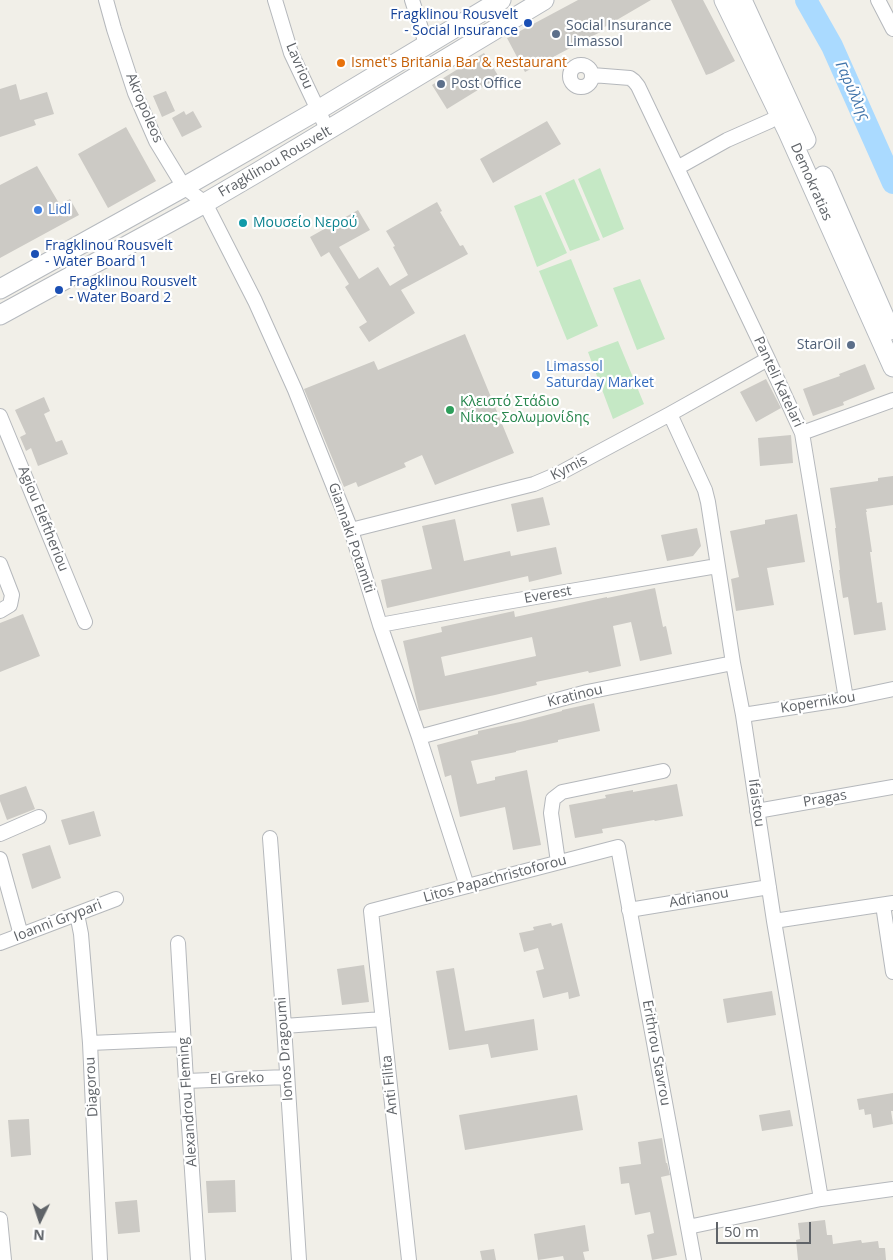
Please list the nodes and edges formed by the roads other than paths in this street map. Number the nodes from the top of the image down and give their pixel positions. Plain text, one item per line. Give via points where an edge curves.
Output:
1 (106, 0) edge
2 (275, 0) edge
3 (412, 0) edge
4 (501, 0) edge
5 (544, 0) edge
6 (724, 0) edge
7 (742, 0) edge
8 (878, 0) edge
9 (893, 29) edge
10 (426, 44) junction
11 (592, 75) dead end
12 (785, 109) junction
13 (318, 110) junction
14 (328, 131) junction
15 (677, 168) junction
16 (184, 187) junction
17 (205, 203) junction
18 (0, 289) edge
19 (0, 314) edge
20 (893, 336) edge
21 (768, 359) junction
22 (893, 367) edge
23 (893, 400) edge
24 (670, 414) junction
25 (0, 416) edge
26 (802, 434) junction
27 (351, 530) junction
28 (0, 564) edge
29 (717, 566) junction
30 (5, 608) edge
31 (85, 622) dead end
32 (380, 625) junction
33 (733, 664) junction
34 (893, 689) edge
35 (846, 699) junction
36 (743, 715) junction
37 (419, 737) junction
38 (664, 771) dead end
39 (893, 787) edge
40 (757, 811) junction
41 (39, 817) dead end
42 (0, 834) edge
43 (270, 838) dead end
44 (618, 846) joint
45 (0, 859) edge
46 (558, 862) junction
47 (466, 886) junction
48 (769, 887) junction
49 (116, 899) dead end
50 (888, 904) edge
51 (629, 910) junction
52 (371, 911) joint
53 (77, 914) junction
54 (774, 921) junction
55 (21, 935) junction
56 (0, 943) edge
57 (178, 943) dead end
58 (893, 972) edge
59 (383, 1019) junction
60 (284, 1026) junction
61 (184, 1039) junction
62 (90, 1043) junction
63 (287, 1077) junction
64 (186, 1081) junction
65 (893, 1188) edge
66 (821, 1199) junction
67 (0, 1220) edge
68 (688, 1227) junction
69 (4, 1260) edge
70 (100, 1260) edge
71 (198, 1260) edge
72 (299, 1260) edge
73 (409, 1260) edge
74 (694, 1260) edge

1 - 16 street, Akropoleos via 136,93 156,140
2 - 13 street, Lavriou via 291,53
3 - 10 street
4 - 10 main road, Fragklinou Rousvelt
5 - 14 main road, Fragklinou Rousvelt
6 - 12 main road, Demokratias
7 - 12 main road, Demokratias
8 - 9 street
10 - 13 main road, Fragklinou Rousvelt
11 - 15 street, Panteli Katelari via 634,80
12 - 15 street
12 - 20 main road, Demokratias
12 - 22 main road, Demokratias
13 - 14 street, Lavriou
13 - 16 main road, Fragklinou Rousvelt
14 - 17 main road, Fragklinou Rousvelt
15 - 21 street, Panteli Katelari
16 - 17 street, Akropoleos
16 - 18 main road, Fragklinou Rousvelt
17 - 19 main road, Fragklinou Rousvelt
17 - 27 street, Giannaki Potamiti via 255,301 295,390
21 - 24 street, Kymis
21 - 26 street, Panteli Katelari
23 - 26 street
24 - 27 street, Kymis via 534,484
24 - 29 street, Ifaistou via 705,490
25 - 31 street, Agiou Eleftheriou
26 - 35 street, Panteli Katelari
27 - 32 street, Giannaki Potamiti
28 - 30 street via 12,595
29 - 32 street, Everest
29 - 33 street, Ifaistou
32 - 37 street, Giannaki Potamiti
33 - 36 street, Ifaistou
33 - 37 street, Kratinou via 587,692
34 - 35 street, Kopernikou
35 - 36 street, Kopernikou
36 - 40 street, Ifaistou
37 - 47 street, Giannaki Potamiti
38 - 46 street via 562,792 553,799 551,813
39 - 40 street, Pragas
40 - 48 street, Ifaistou
41 - 42 street
43 - 60 street, Ionos Dragoumi
44 - 46 street, Litos Papachristoforou
44 - 51 street, Erithrou Stavrou
45 - 55 street
46 - 47 street, Litos Papachristoforou
47 - 52 street, Litos Papachristoforou
48 - 51 street, Adrianou
48 - 54 street, Ifaistou
49 - 53 street, Ioanni Grypari
50 - 54 street
50 - 58 street
51 - 68 street, Erithrou Stavrou
52 - 59 street, Anti Filita
53 - 55 street, Ioanni Grypari
53 - 62 street, Diagorou
54 - 66 street, Ifaistou
55 - 56 street, Ioanni Grypari
57 - 61 street, Alexandrou Fleming
59 - 60 street
59 - 73 street, Anti Filita
60 - 63 street, Ionos Dragoumi
61 - 62 street
61 - 64 street, Alexandrou Fleming
62 - 70 street, Diagorou
63 - 64 street, El Greko
63 - 72 street, Ionos Dragoumi
64 - 71 street, Alexandrou Fleming
65 - 66 street
66 - 68 street
67 - 69 street
68 - 74 street, Erithrou Stavrou

